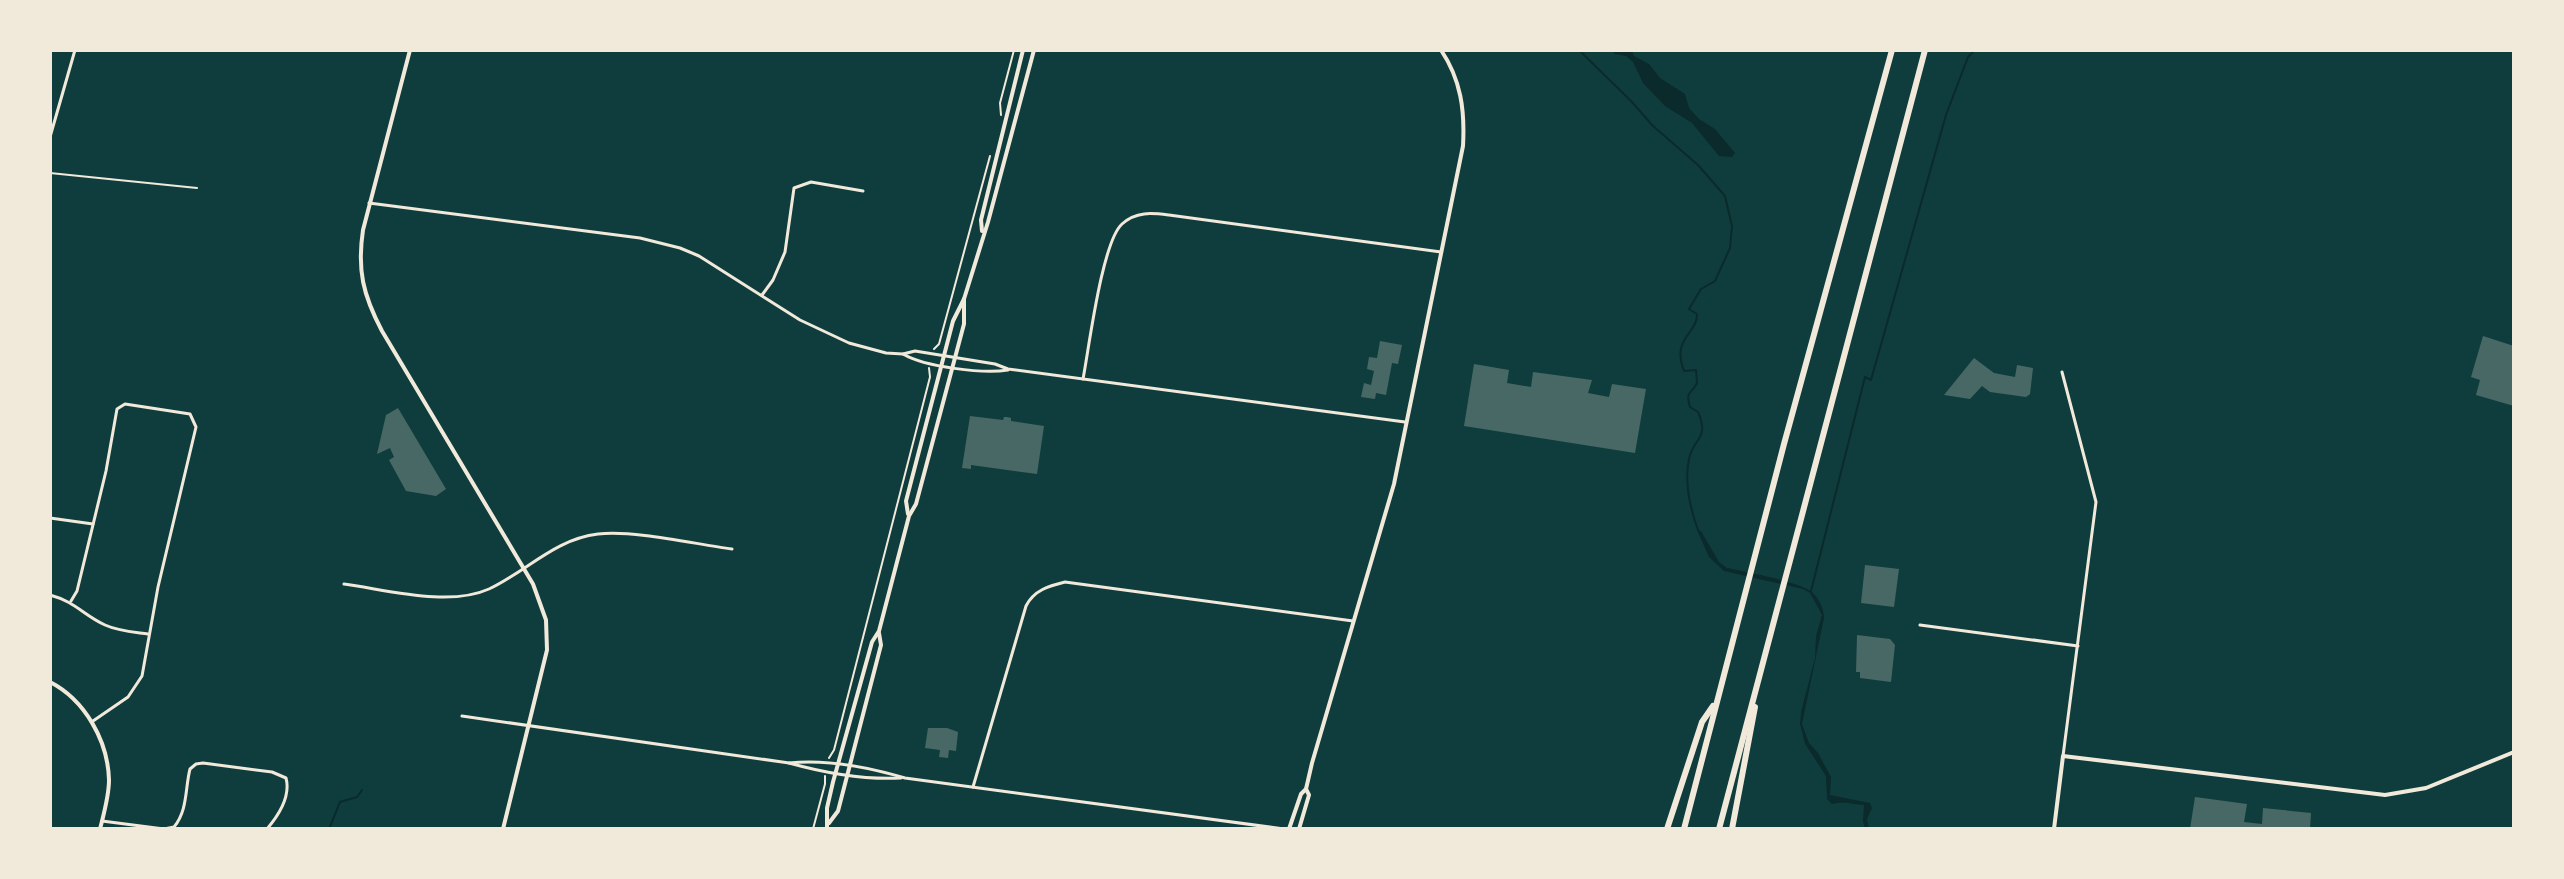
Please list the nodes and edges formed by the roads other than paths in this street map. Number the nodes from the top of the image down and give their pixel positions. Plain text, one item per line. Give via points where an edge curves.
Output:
1 (75, 50) edge
2 (410, 50) edge
3 (1023, 50) edge
4 (1034, 50) edge
5 (1441, 50) edge
6 (1892, 50) edge
7 (1925, 50) edge
8 (50, 137) edge
9 (863, 191) dead end
10 (369, 203) junction
11 (982, 235) junction
12 (1441, 252) junction
13 (762, 295) junction
14 (964, 299) junction
15 (903, 354) junction
16 (944, 357) junction
17 (954, 358) junction
18 (942, 365) junction
19 (953, 366) junction
20 (1008, 369) junction
21 (2062, 372) dead end
22 (1083, 379) junction
23 (1225, 391) dead end
24 (1224, 397) junction
25 (1407, 422) junction
26 (909, 516) junction
27 (50, 518) edge
28 (93, 524) junction
29 (732, 549) dead end
30 (524, 568) junction
31 (344, 584) dead end
32 (50, 595) edge
33 (71, 601) junction
34 (1355, 621) junction
35 (1920, 625) dead end
36 (879, 631) junction
37 (148, 634) junction
38 (2078, 646) junction
39 (1763, 662) junction
40 (50, 682) edge
41 (1717, 699) junction
42 (462, 716) dead end
43 (91, 722) junction
44 (530, 724) junction
45 (2514, 752) edge
46 (2063, 756) junction
47 (789, 763) junction
48 (838, 763) junction
49 (850, 766) junction
50 (836, 772) junction
51 (847, 774) junction
52 (905, 778) junction
53 (973, 787) junction
54 (1306, 789) junction
55 (102, 821) junction
56 (828, 826) edge
57 (100, 829) edge
58 (267, 829) edge
59 (503, 829) edge
60 (1286, 829) edge
61 (1302, 829) edge
62 (1321, 829) edge
63 (1667, 829) edge
64 (1684, 829) edge
65 (1719, 829) edge
66 (1732, 829) edge
67 (2054, 829) edge

1 - 8 street
2 - 10 street
3 - 11 street via 981,220
4 - 11 street
5 - 12 street via 1457,81 1465,121
6 - 41 highway
7 - 39 highway
9 - 13 street via 811,182 794,188 785,252
10 - 13 street via 661,242 699,256
10 - 30 street via 360,251 368,304
11 - 14 street
12 - 22 street via 1137,215 1121,225 1107,252
12 - 25 street
13 - 15 street via 828,335 867,350
14 - 16 street
14 - 17 street via 964,324
15 - 16 street
15 - 18 street
16 - 17 street
16 - 18 street
17 - 19 street
17 - 20 street
18 - 19 street
18 - 26 street via 906,501
19 - 20 street
19 - 26 street
20 - 22 street
21 - 38 street via 2096,502
22 - 24 street
23 - 24 street
24 - 25 street
25 - 34 street
26 - 36 street
27 - 28 street
28 - 33 street
28 - 37 street via 117,409 125,404 190,414 196,427
29 - 30 street via 601,533 565,542
30 - 31 street via 463,597
30 - 44 street via 540,599 547,629 545,663
32 - 33 street
33 - 37 street via 102,624
34 - 53 street via 1065,582 1049,586 1026,606
34 - 54 street
35 - 38 street
36 - 48 street
36 - 49 street via 881,645
37 - 43 street via 136,688
38 - 46 street
39 - 65 highway
39 - 66 highway
40 - 43 street via 71,696
41 - 63 highway via 1702,722
41 - 64 highway
42 - 44 street
43 - 55 street via 109,778
44 - 47 street
44 - 59 street
45 - 46 street via 2426,788 2385,795
46 - 67 street
47 - 48 street
47 - 50 street
48 - 49 street
48 - 50 street
49 - 51 street
49 - 52 street
50 - 51 street
50 - 56 street
51 - 52 street
51 - 56 street via 838,811
52 - 53 street
53 - 60 street
54 - 60 street
54 - 61 street
55 - 57 street
55 - 58 street via 174,827 190,769 203,763 286,778 283,805
61 - 62 street

